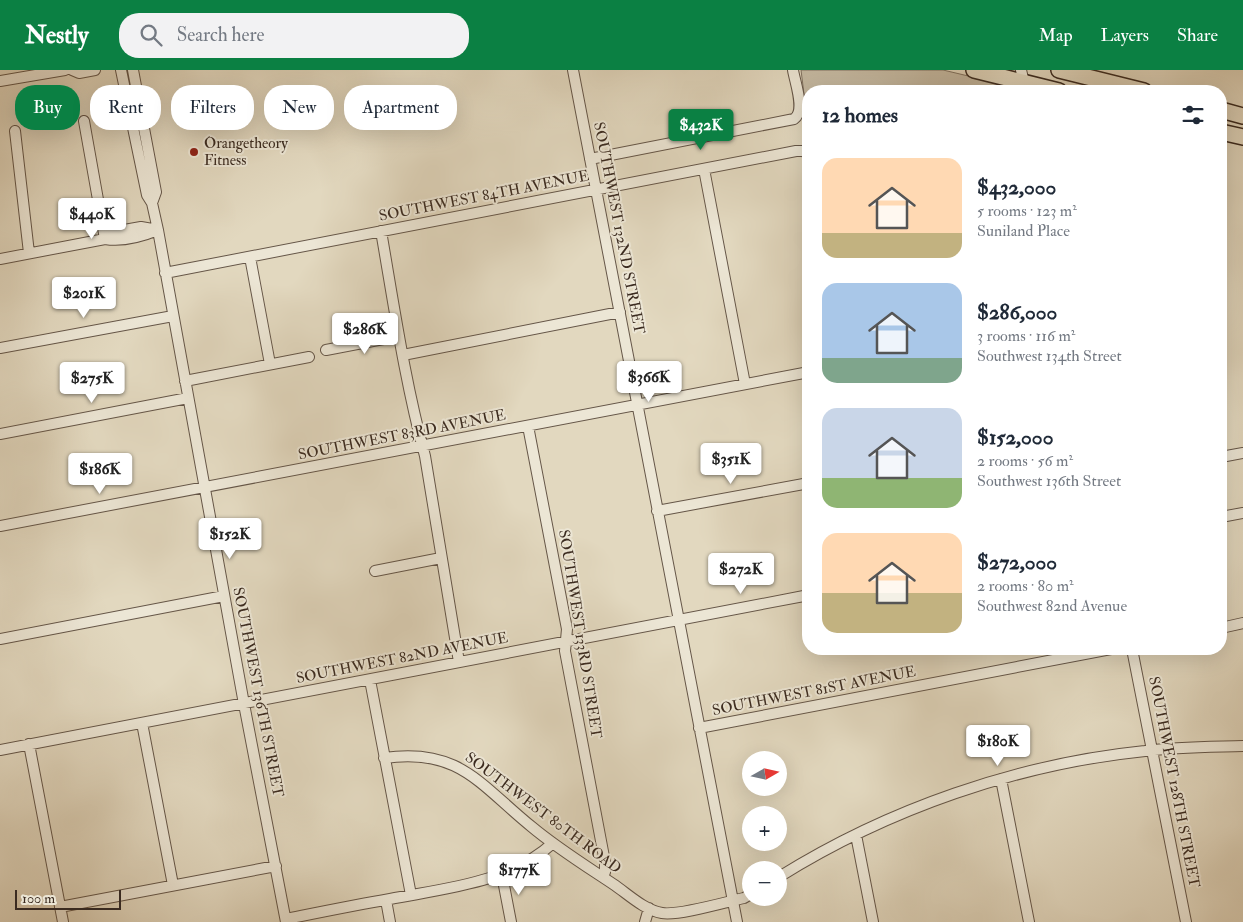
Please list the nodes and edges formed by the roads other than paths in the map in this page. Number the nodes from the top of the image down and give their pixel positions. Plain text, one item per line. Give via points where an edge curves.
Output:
1 (65, 70) edge
2 (72, 70) edge
3 (95, 70) edge
4 (121, 70) edge
5 (133, 70) edge
6 (573, 70) edge
7 (792, 70) edge
8 (974, 70) edge
9 (1059, 70) edge
10 (0, 81) edge
11 (1024, 81) edge
12 (1038, 85) edge
13 (1120, 85) edge
14 (1227, 112) edge
15 (1243, 116) edge
16 (84, 121) dead end
17 (15, 131) dead end
18 (1227, 133) edge
19 (1243, 137) edge
20 (802, 151) edge
21 (590, 159) junction
22 (704, 169) junction
23 (596, 190) junction
24 (152, 203) junction
25 (158, 230) junction
26 (382, 231) junction
27 (105, 239) junction
28 (29, 253) junction
29 (250, 257) junction
30 (0, 259) edge
31 (165, 272) junction
32 (620, 312) junction
33 (173, 316) junction
34 (399, 336) junction
35 (0, 348) edge
36 (326, 350) dead end
37 (403, 354) junction
38 (309, 357) dead end
39 (270, 364) junction
40 (802, 373) edge
41 (185, 381) junction
42 (745, 384) junction
43 (188, 398) junction
44 (637, 405) junction
45 (528, 426) junction
46 (0, 434) edge
47 (422, 446) junction
48 (1243, 453) edge
49 (1227, 456) edge
50 (802, 484) edge
51 (204, 488) junction
52 (657, 511) junction
53 (1243, 513) edge
54 (1227, 516) edge
55 (0, 526) edge
56 (441, 558) junction
57 (375, 571) dead end
58 (224, 596) junction
59 (802, 596) edge
60 (678, 620) junction
61 (1243, 623) edge
62 (1227, 627) edge
63 (0, 638) edge
64 (566, 642) junction
65 (1081, 655) edge
66 (1133, 655) edge
67 (458, 662) junction
68 (370, 680) junction
69 (244, 704) junction
70 (142, 723) junction
71 (699, 728) junction
72 (30, 744) junction
73 (1243, 746) edge
74 (0, 750) edge
75 (1153, 750) junction
76 (384, 758) junction
77 (1001, 780) junction
78 (856, 834) junction
79 (553, 843) junction
80 (276, 866) junction
81 (787, 873) edge
82 (502, 875) junction
83 (603, 878) junction
84 (173, 885) junction
85 (411, 895) junction
86 (742, 899) edge
87 (386, 900) junction
88 (733, 901) junction
89 (60, 907) junction
90 (649, 908) junction
91 (286, 921) edge
92 (63, 922) edge
93 (390, 922) edge
94 (511, 922) edge
95 (645, 922) edge
96 (737, 922) edge
97 (873, 922) edge
98 (1029, 922) edge
99 (1186, 922) edge

1 - 10 street
2 - 3 street via 79,73
4 - 24 street, SOUTHWEST 136TH STREET via 147,195
5 - 24 street, SOUTHWEST 136TH STREET via 156,192
6 - 21 street, SOUTHWEST 132ND STREET
7 - 21 street via 800,106 798,116 790,120
8 - 11 highway
9 - 13 highway
11 - 12 highway
14 - 15 highway
16 - 27 street
17 - 28 street
18 - 19 highway
20 - 22 street, SOUTHWEST 84TH AVENUE
21 - 23 street, SOUTHWEST 132ND STREET
22 - 23 street, SOUTHWEST 84TH AVENUE
22 - 42 street
23 - 26 street, SOUTHWEST 84TH AVENUE
23 - 32 street, SOUTHWEST 132ND STREET
24 - 25 street, SOUTHWEST 136TH STREET
25 - 27 street via 142,228 112,232
25 - 31 street, SOUTHWEST 136TH STREET
26 - 29 street, SOUTHWEST 84TH AVENUE
26 - 34 street
27 - 28 street
28 - 30 street
29 - 31 street, SOUTHWEST 84TH AVENUE
29 - 39 street
31 - 33 street, SOUTHWEST 136TH STREET
32 - 37 street
32 - 44 street, SOUTHWEST 132ND STREET
33 - 35 street
33 - 41 street, SOUTHWEST 136TH STREET
34 - 36 street
34 - 37 street
37 - 47 street
38 - 39 street
39 - 41 street
40 - 42 street, SOUTHWEST 83RD AVENUE
41 - 43 street, SOUTHWEST 136TH STREET
42 - 44 street, SOUTHWEST 83RD AVENUE
43 - 46 street
43 - 51 street, SOUTHWEST 136TH STREET
44 - 45 street, SOUTHWEST 83RD AVENUE
44 - 52 street, SOUTHWEST 132ND STREET
45 - 47 street, SOUTHWEST 83RD AVENUE
45 - 64 street, SOUTHWEST 133RD STREET via 567,629
47 - 51 street, SOUTHWEST 83RD AVENUE
47 - 56 street
48 - 49 street
50 - 52 street
51 - 55 street, SOUTHWEST 83RD AVENUE
51 - 58 street, SOUTHWEST 136TH STREET
52 - 60 street, SOUTHWEST 132ND STREET
53 - 54 street
56 - 57 street
56 - 67 street
58 - 63 street
58 - 69 street, SOUTHWEST 136TH STREET
59 - 60 street, SOUTHWEST 82ND AVENUE
60 - 64 street, SOUTHWEST 82ND AVENUE
60 - 71 street, SOUTHWEST 132ND STREET
61 - 62 street
64 - 67 street, SOUTHWEST 82ND AVENUE
64 - 83 street, SOUTHWEST 133RD STREET via 565,652 605,862
65 - 71 street, SOUTHWEST 81ST AVENUE
66 - 75 street, SOUTHWEST 128TH STREET
67 - 68 street, SOUTHWEST 82ND AVENUE
68 - 69 street, SOUTHWEST 82ND AVENUE
68 - 76 street
69 - 70 street, SOUTHWEST 82ND AVENUE
69 - 80 street, SOUTHWEST 136TH STREET
70 - 72 street, SOUTHWEST 82ND AVENUE
70 - 84 street
71 - 88 street, SOUTHWEST 132ND STREET
72 - 74 street, SOUTHWEST 82ND AVENUE
72 - 89 street
73 - 75 street
75 - 77 street via 1057,765
75 - 99 street, SOUTHWEST 128TH STREET
76 - 79 street, SOUTHWEST 80TH ROAD via 426,757 457,766 485,785
76 - 85 street
77 - 78 street via 914,809
77 - 98 street
78 - 81 street
78 - 97 street
79 - 82 street via 534,858
79 - 83 street, SOUTHWEST 80TH ROAD
80 - 84 street
80 - 91 street, SOUTHWEST 136TH STREET
82 - 85 street
82 - 94 street
83 - 90 street, SOUTHWEST 80TH ROAD
84 - 89 street
85 - 87 street
86 - 88 street
87 - 91 street
87 - 93 street
88 - 90 street via 672,913
88 - 96 street, SOUTHWEST 132ND STREET
89 - 92 street
90 - 95 street

